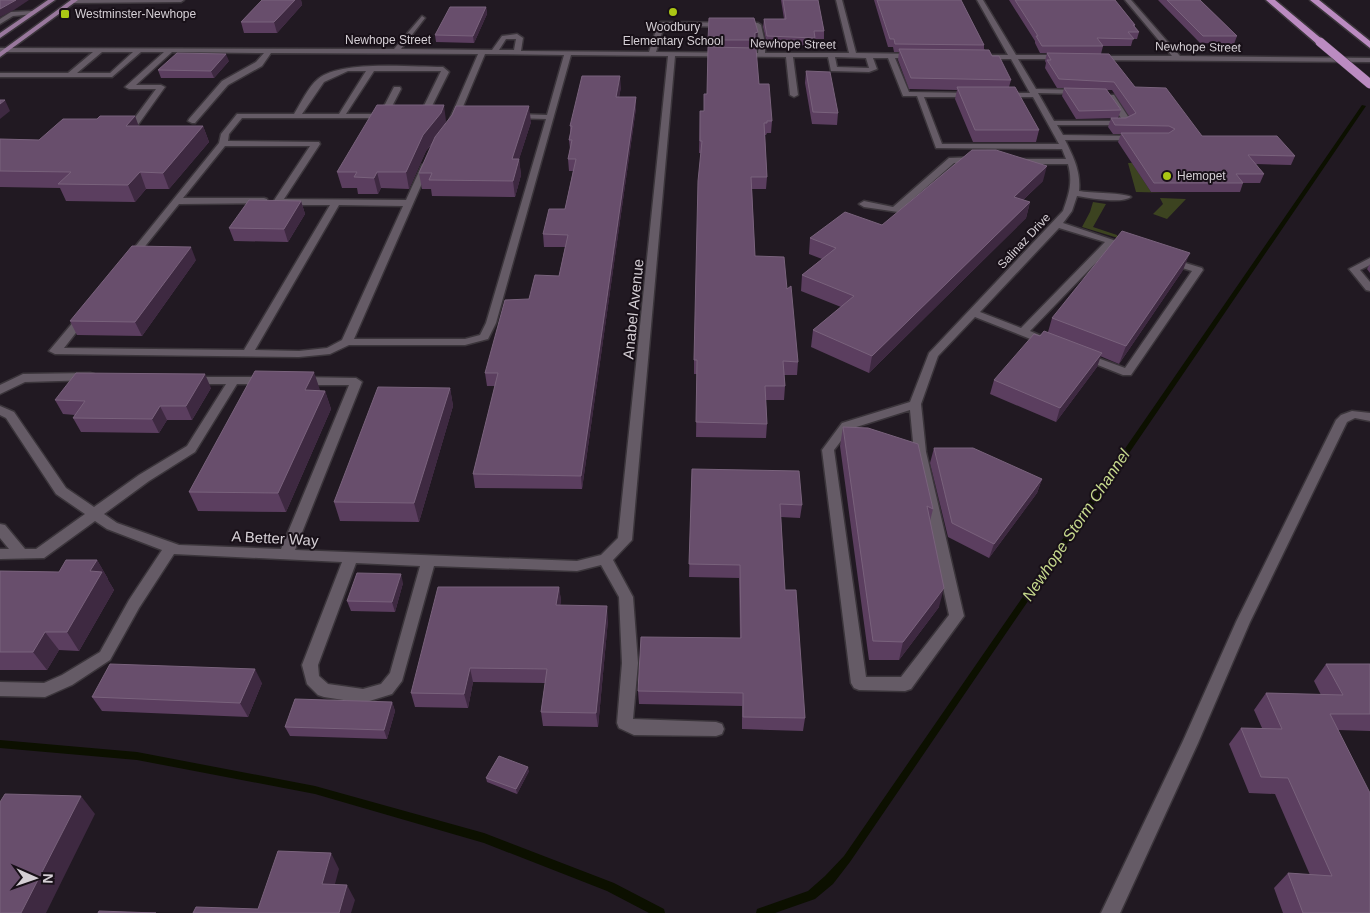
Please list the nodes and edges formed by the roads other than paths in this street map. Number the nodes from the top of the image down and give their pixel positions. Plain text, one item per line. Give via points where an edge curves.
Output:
1 (52, 0) edge
2 (74, 0) edge
3 (181, 0) edge
4 (839, 0) edge
5 (980, 0) edge
6 (1128, 0) edge
7 (1270, 0) edge
8 (1314, 0) edge
9 (33, 13) junction
10 (0, 14) edge
11 (11, 14) junction
12 (422, 18) dead end
13 (0, 22) edge
14 (3, 31) edge
15 (0, 36) edge
16 (1369, 44) edge
17 (100, 50) junction
18 (140, 50) junction
19 (170, 50) junction
20 (269, 50) junction
21 (2, 52) edge
22 (396, 52) junction
23 (483, 52) junction
24 (494, 52) junction
25 (517, 52) junction
26 (568, 53) junction
27 (652, 54) junction
28 (672, 54) junction
29 (761, 55) junction
30 (789, 55) junction
31 (831, 56) junction
32 (853, 56) junction
33 (869, 56) junction
34 (891, 56) junction
35 (919, 56) edge
36 (975, 57) edge
37 (1012, 57) junction
38 (1071, 58) edge
39 (1090, 58) edge
40 (1177, 58) junction
41 (1370, 60) edge
42 (372, 68) junction
43 (0, 75) edge
44 (70, 75) junction
45 (1370, 84) edge
46 (398, 89) dead end
47 (1085, 92) edge
48 (1103, 92) edge
49 (1034, 93) junction
50 (794, 95) dead end
51 (920, 95) junction
52 (984, 95) edge
53 (994, 95) edge
54 (296, 116) junction
55 (342, 116) junction
56 (383, 116) junction
57 (393, 116) edge
58 (413, 116) edge
59 (451, 116) junction
60 (464, 116) edge
61 (502, 116) edge
62 (550, 117) junction
63 (192, 121) dead end
64 (1051, 123) junction
65 (132, 127) edge
66 (449, 129) edge
67 (1060, 137) junction
68 (1140, 138) edge
69 (223, 143) junction
70 (1066, 148) junction
71 (432, 152) edge
72 (989, 160) edge
73 (1008, 161) edge
74 (1072, 162) junction
75 (1074, 194) junction
76 (1127, 197) dead end
77 (177, 201) junction
78 (278, 202) junction
79 (336, 202) junction
80 (410, 203) junction
81 (864, 204) dead end
82 (1057, 224) junction
83 (1111, 242) junction
84 (1137, 250) edge
85 (1155, 256) edge
86 (1370, 261) edge
87 (122, 268) edge
88 (1370, 288) edge
89 (92, 306) edge
90 (973, 312) junction
91 (1023, 332) junction
92 (347, 342) junction
93 (1058, 346) edge
94 (248, 353) junction
95 (1075, 353) edge
96 (102, 378) edge
97 (181, 380) edge
98 (233, 380) junction
99 (0, 390) edge
100 (915, 404) junction
101 (0, 410) edge
102 (1370, 417) edge
103 (94, 514) junction
104 (0, 530) edge
105 (171, 547) junction
106 (0, 554) edge
107 (21, 554) junction
108 (286, 555) junction
109 (351, 558) junction
110 (605, 559) junction
111 (428, 561) junction
112 (0, 689) edge
113 (716, 729) dead end
114 (1110, 913) edge

1 - 9 main road
2 - 3 street
2 - 21 main road
4 - 32 street
5 - 37 street, Salinaz Drive
6 - 40 street
7 - 45 highway, bridge
8 - 16 highway
9 - 11 street
9 - 14 main road
10 - 11 street
11 - 13 street
12 - 22 street
14 - 15 main road
17 - 18 street, Newhope Street
17 - 21 street, Newhope Street
17 - 44 street
18 - 19 street, Newhope Street
18 - 44 street via 112,75
19 - 20 street, Newhope Street
19 - 65 street via 129,87 161,87
20 - 22 street, Newhope Street
20 - 63 street via 259,64 225,83
22 - 23 street, Newhope Street
23 - 24 street, Newhope Street
23 - 59 street
24 - 25 street, Newhope Street
24 - 25 street via 504,37 513,33 520,38
25 - 26 street, Newhope Street
26 - 27 street, Newhope Street
26 - 62 street
27 - 28 street, Newhope Street
27 - 29 street via 661,24 758,25
28 - 29 street, Newhope Street
28 - 110 street, Anabel Avenue via 625,540
29 - 30 street, Newhope Street
30 - 31 street, Newhope Street
30 - 50 street
31 - 32 street, Newhope Street
31 - 33 street via 834,69 852,70 873,69
32 - 33 street, Newhope Street
33 - 34 street, Newhope Street
34 - 35 street, Newhope Street
34 - 51 street via 905,93
36 - 37 street
37 - 38 street
37 - 49 street, Salinaz Drive
39 - 40 street, Newhope Street
40 - 41 street, Newhope Street
42 - 54 street via 347,70 321,80
42 - 55 street
42 - 58 street via 444,69 427,116
43 - 44 street
46 - 56 street
47 - 49 street
48 - 64 street via 1110,95 1126,123
49 - 53 street
49 - 64 street, Salinaz Drive
51 - 52 street
51 - 70 street via 939,146
54 - 55 street
54 - 69 street via 240,116 225,134
55 - 56 street
56 - 57 street
59 - 60 street
59 - 66 street
61 - 62 street
62 - 92 street via 491,323 484,337 465,342
64 - 67 street, Salinaz Drive
67 - 68 street
67 - 70 street, Salinaz Drive
69 - 77 street
69 - 78 street via 316,144
70 - 74 street, Salinaz Drive
71 - 80 street
72 - 81 street via 952,160 895,210
73 - 74 street
74 - 75 street, Salinaz Drive via 1076,177
75 - 76 street
75 - 82 street, Salinaz Drive
77 - 78 street
77 - 87 street
78 - 79 street
79 - 80 street
79 - 94 street
80 - 92 street
82 - 83 street
82 - 90 street, Salinaz Drive
83 - 84 street
83 - 91 street
85 - 95 street via 1198,270 1127,373
86 - 88 street via 1354,269
89 - 94 street via 55,351
90 - 91 street
90 - 100 street, Salinaz Drive via 933,355
91 - 93 street
92 - 94 street via 330,351
96 - 99 street via 23,378
97 - 98 street
98 - 103 street via 191,449
98 - 108 street via 356,382
100 - 100 street via 920,452 957,616 905,684 859,683 828,450 846,426
101 - 103 street, A Better Way via 10,415 61,491
102 - 114 street via 1348,415 1342,420 1243,622
103 - 105 street, A Better Way via 112,526
103 - 107 street via 39,554
104 - 107 street
105 - 108 street, A Better Way via 178,550
105 - 112 street via 105,656 45,690
106 - 107 street
108 - 109 street, A Better Way
109 - 111 street, A Better Way
109 - 111 street via 310,665 312,679 324,690 363,696 386,689 397,676
110 - 111 street, A Better Way via 577,566
110 - 113 street via 626,597 630,663 625,723 634,728

